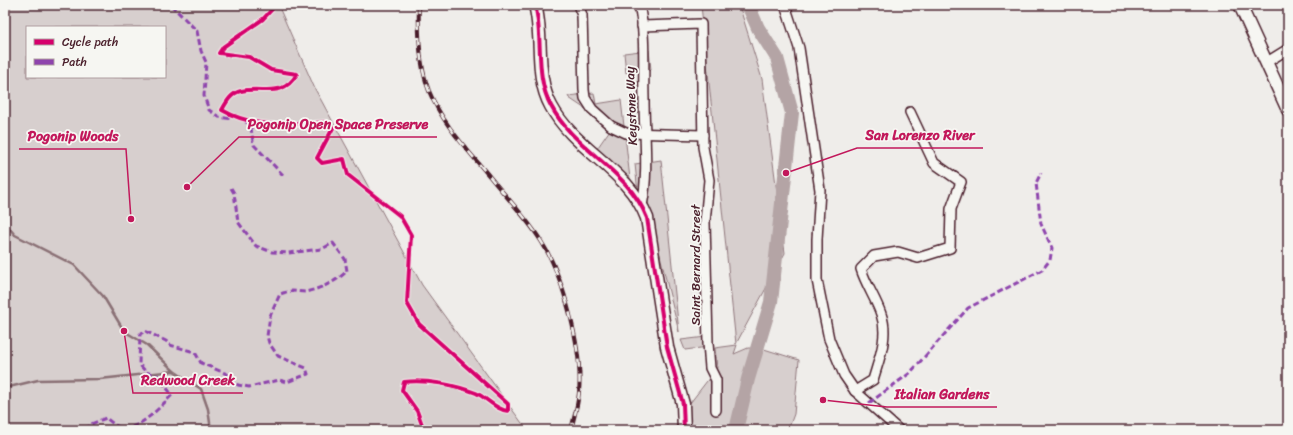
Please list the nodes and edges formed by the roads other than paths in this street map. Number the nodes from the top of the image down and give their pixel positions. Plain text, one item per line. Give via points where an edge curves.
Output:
1 (535, 5) edge
2 (578, 5) edge
3 (639, 5) edge
4 (785, 5) edge
5 (1240, 5) edge
6 (642, 26) junction
7 (1288, 49) edge
8 (1267, 62) junction
9 (1288, 110) edge
10 (910, 112) dead end
11 (644, 135) junction
12 (703, 135) junction
13 (642, 206) junction
14 (855, 391) junction
15 (716, 410) dead end
16 (684, 430) edge
17 (899, 430) edge

1 - 13 main road via 542,80 550,106 568,130 621,178
2 - 11 street via 582,15 585,98 592,109 611,126 626,133
3 - 6 street, Keystone Way
4 - 14 street via 799,48 820,190 817,280 829,339 844,375
5 - 8 main road
6 - 11 street, Keystone Way
6 - 12 street, Saint Bernard Street via 701,24
7 - 8 street
8 - 9 main road
10 - 14 street via 934,163 961,182 951,209 950,248 918,258 898,252 874,256 861,269 866,285 882,315 884,343 873,380
11 - 12 street
11 - 13 street, Keystone Way via 647,164
12 - 15 street, Saint Bernard Street via 704,160 709,180 705,222 708,343 710,368 716,380
13 - 16 main road via 651,237 667,347 683,404
14 - 17 street

